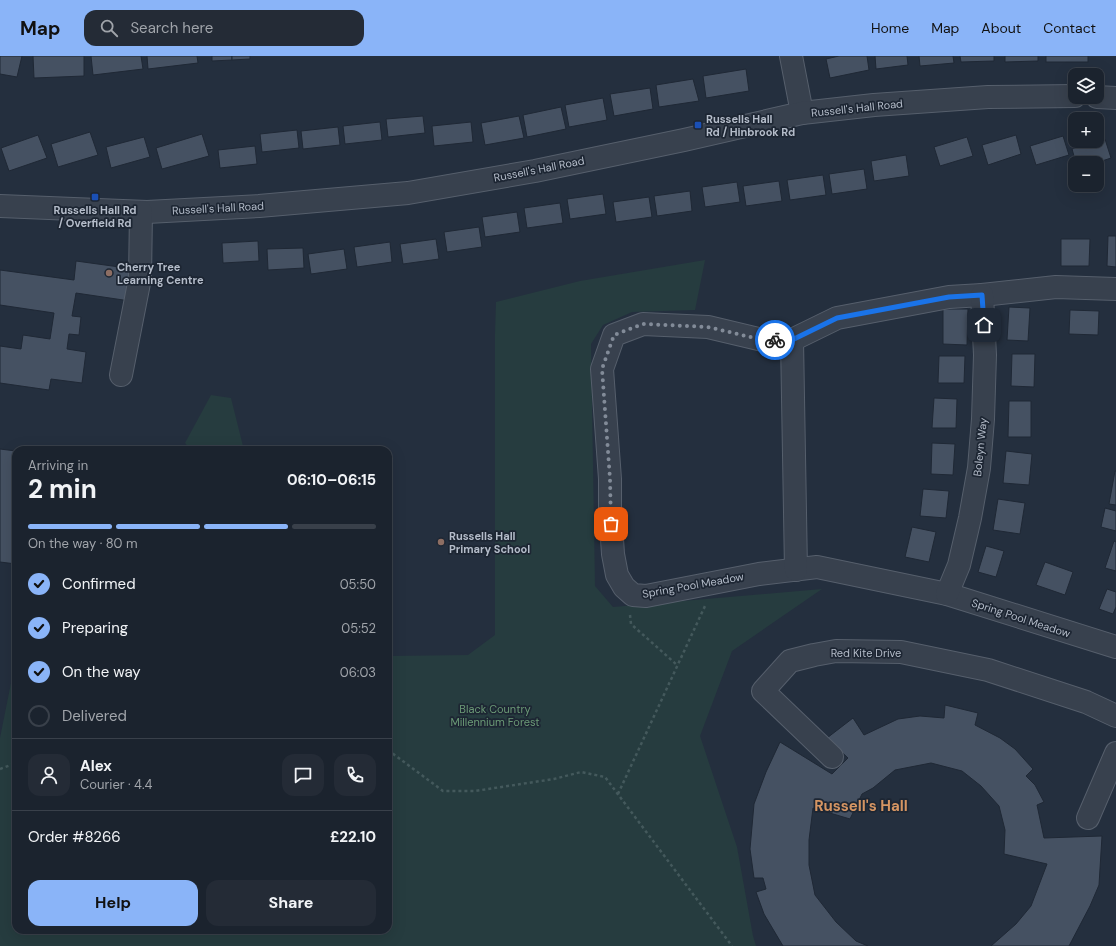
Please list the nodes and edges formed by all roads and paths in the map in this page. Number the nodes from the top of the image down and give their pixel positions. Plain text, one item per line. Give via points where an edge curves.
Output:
1 (791, 56) edge
2 (1068, 96) edge
3 (1104, 97) edge
4 (1116, 98) edge
5 (802, 113) junction
6 (0, 206) edge
7 (142, 212) junction
8 (1116, 289) edge
9 (982, 295) junction
10 (792, 340) junction
11 (121, 375) dead end
12 (796, 570) junction
13 (716, 582) junction
14 (624, 587) junction
15 (947, 594) junction
16 (1116, 647) edge
17 (677, 665) junction
18 (1116, 716) edge
19 (392, 753) edge
20 (1116, 753) edge
21 (832, 757) dead end
22 (12, 764) edge
23 (0, 769) edge
24 (1111, 777) edge
25 (618, 794) junction
26 (1088, 818) dead end
27 (732, 946) edge

1 - 5 street
2 - 5 street, Russell's Hall Road via 988,97
3 - 4 street
5 - 7 street, Russell's Hall Road via 535,171 408,193 259,206
6 - 7 street, Russell's Hall Road
7 - 11 street via 140,278
8 - 9 street via 1056,287
9 - 10 street via 949,297 837,318
9 - 15 street, Boleyn Way via 985,355 979,468 959,564
10 - 12 street
10 - 14 street via 763,340 708,327 643,324 614,335 602,369 613,554 617,575
12 - 13 street, Spring Pool Meadow
12 - 15 street, Spring Pool Meadow via 816,567
13 - 14 street, Spring Pool Meadow via 646,596 633,595
13 - 17 path
14 - 17 path via 631,624
15 - 16 street, Spring Pool Meadow
17 - 25 path
18 - 21 street, Red Kite Drive via 1086,702 988,670 901,652 836,651 790,661 763,691
19 - 25 path via 443,791 475,791 554,779 581,772 604,777
20 - 24 street
22 - 23 path
24 - 26 street
25 - 27 path

